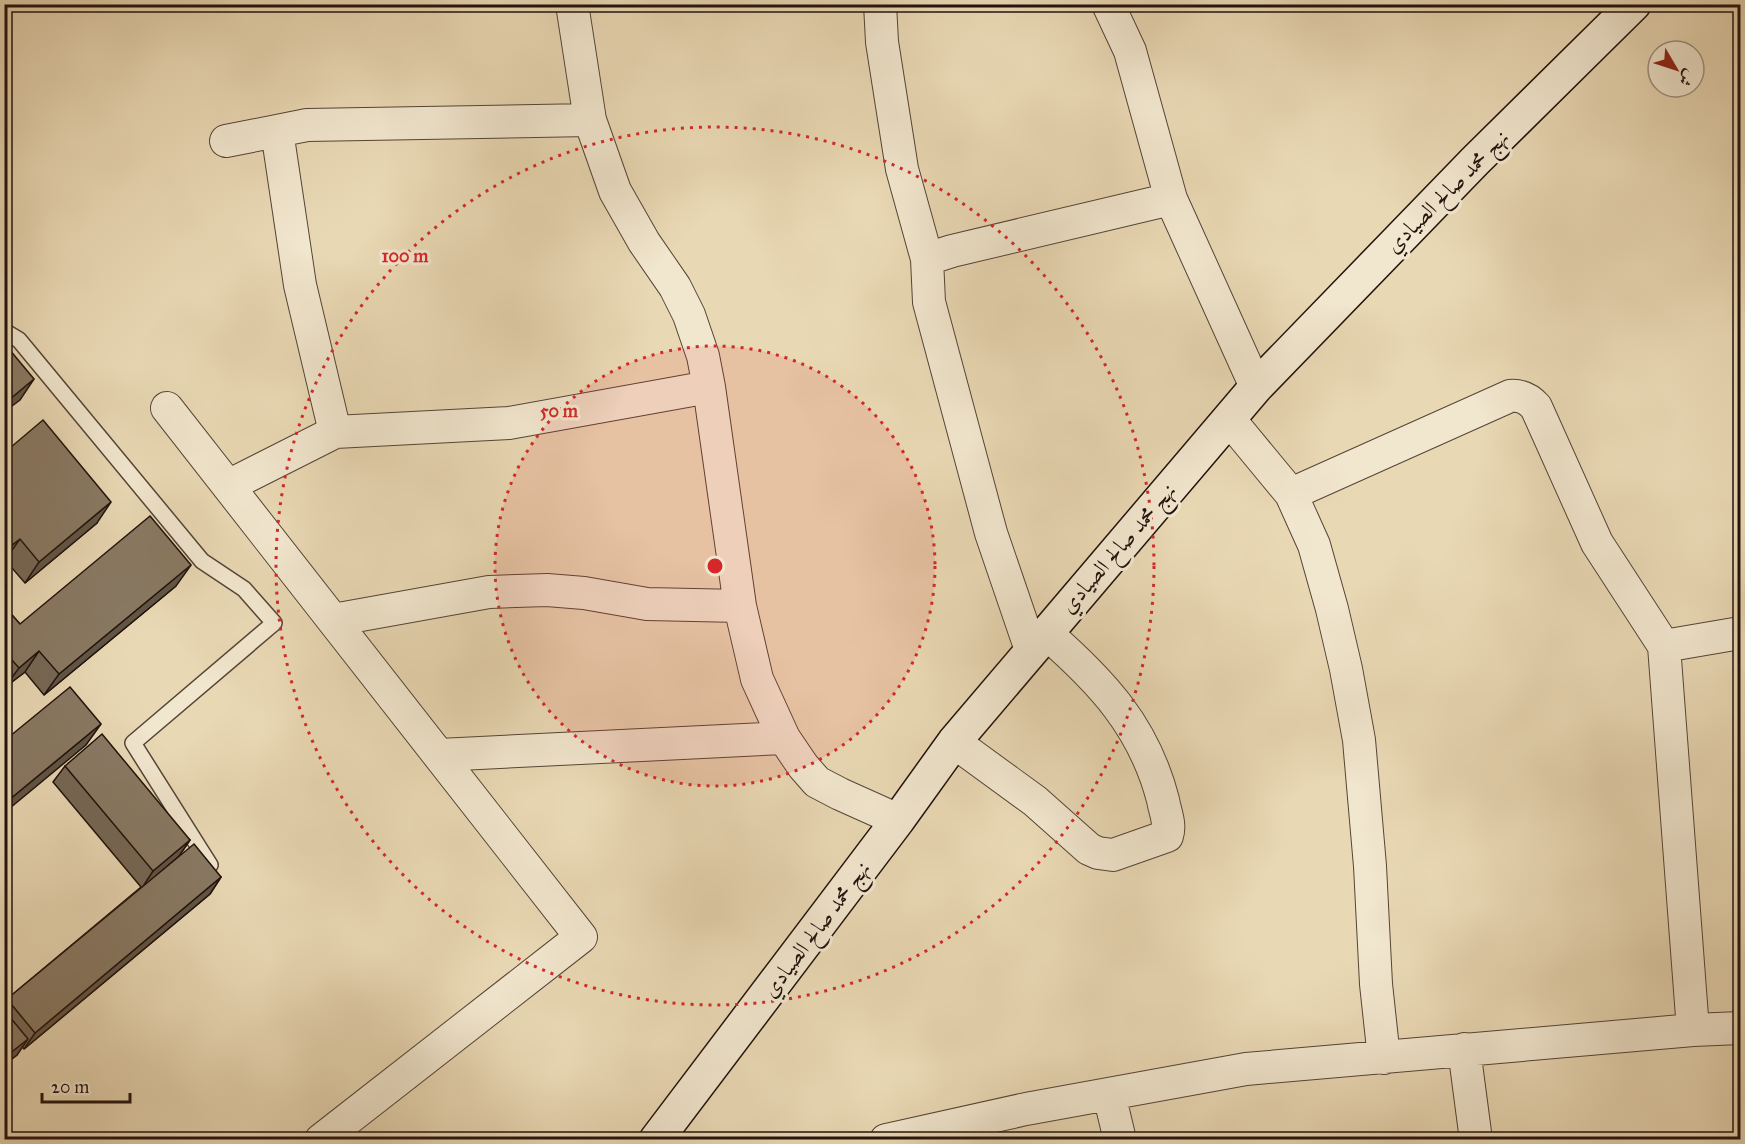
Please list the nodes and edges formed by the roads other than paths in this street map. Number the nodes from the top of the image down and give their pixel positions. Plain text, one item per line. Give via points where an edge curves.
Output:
1 (572, 4) edge
2 (879, 4) edge
3 (1108, 4) edge
4 (1634, 4) edge
5 (590, 120) junction
6 (278, 131) junction
7 (226, 141) dead end
8 (1171, 200) junction
9 (927, 259) junction
10 (4, 331) edge
11 (709, 387) junction
12 (1256, 387) junction
13 (166, 408) dead end
14 (1229, 419) junction
15 (335, 432) junction
16 (228, 486) junction
17 (1291, 494) junction
18 (740, 606) junction
19 (333, 620) junction
20 (1740, 633) edge
21 (1038, 642) junction
22 (1664, 646) junction
23 (784, 738) junction
24 (954, 742) junction
25 (439, 755) junction
26 (898, 820) junction
27 (210, 865) edge
28 (1740, 1028) edge
29 (1693, 1030) junction
30 (1464, 1049) junction
31 (1383, 1058) junction
32 (1109, 1094) junction
33 (321, 1140) edge
34 (656, 1140) edge
35 (886, 1140) edge
36 (1120, 1140) edge
37 (1476, 1140) edge

1 - 5 street
2 - 9 street via 902,169
3 - 8 street via 1130,51
4 - 12 street, نهج محمد صالح الصيادي
5 - 6 street via 306,125
5 - 11 street via 615,191 689,315
6 - 7 street
6 - 15 street via 300,285
8 - 9 street
8 - 12 street
9 - 21 street via 929,302 991,533
10 - 27 lane via 20,340 202,561 244,589 273,623 133,743
11 - 15 street via 508,423
11 - 18 street
12 - 14 street, نهج محمد صالح الصيادي
13 - 16 street
14 - 17 street
14 - 21 street, نهج محمد صالح الصيادي
15 - 16 street
16 - 19 street
17 - 22 street via 1510,396 1520,395 1536,407 1598,543
17 - 31 street via 1314,545 1332,609 1359,740
18 - 19 street via 647,604 547,590 500,591
18 - 23 street via 757,679
19 - 25 street
20 - 22 street
21 - 24 street, نهج محمد صالح الصيادي
21 - 24 street via 1084,667 1114,700 1144,748 1160,789 1169,827 1167,836 1113,855 1098,853
22 - 29 street
23 - 25 street
23 - 26 street via 816,782
24 - 26 street, نهج محمد صالح الصيادي
25 - 33 street via 581,937
26 - 34 street, نهج محمد صالح الصيادي
28 - 29 street
29 - 30 street
30 - 31 street
30 - 37 street
31 - 32 street via 1246,1069
32 - 35 street
32 - 36 street

